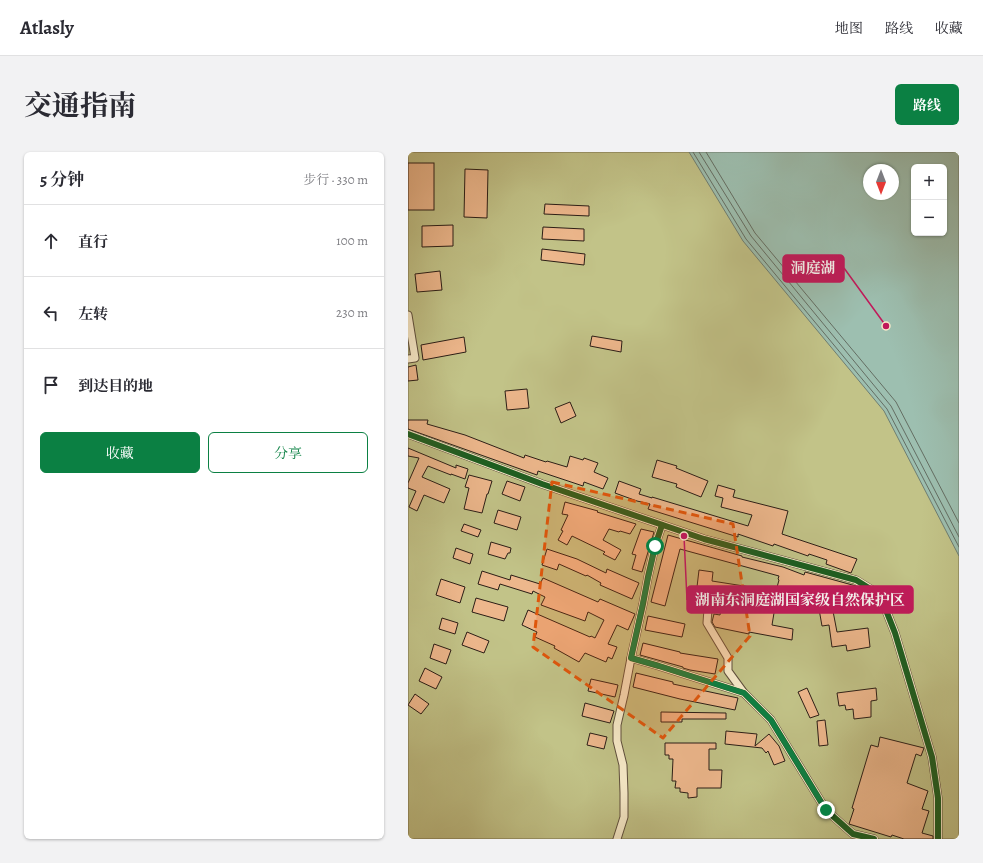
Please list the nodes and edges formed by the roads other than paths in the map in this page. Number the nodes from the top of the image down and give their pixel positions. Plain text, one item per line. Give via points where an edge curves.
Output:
1 (408, 315) edge
2 (408, 359) edge
3 (408, 434) edge
4 (662, 524) junction
5 (712, 595) dead end
6 (631, 658) junction
7 (744, 693) junction
8 (617, 839) edge
9 (874, 839) edge
10 (938, 839) edge

1 - 2 street via 415,358
3 - 4 street
4 - 6 street
4 - 10 street via 704,539 856,580 880,596 895,633 932,757 938,798
5 - 7 street via 707,623 728,658 728,671
6 - 7 street
6 - 8 street via 617,725 617,740 623,765 624,818
7 - 9 street via 771,720 826,810 853,834

